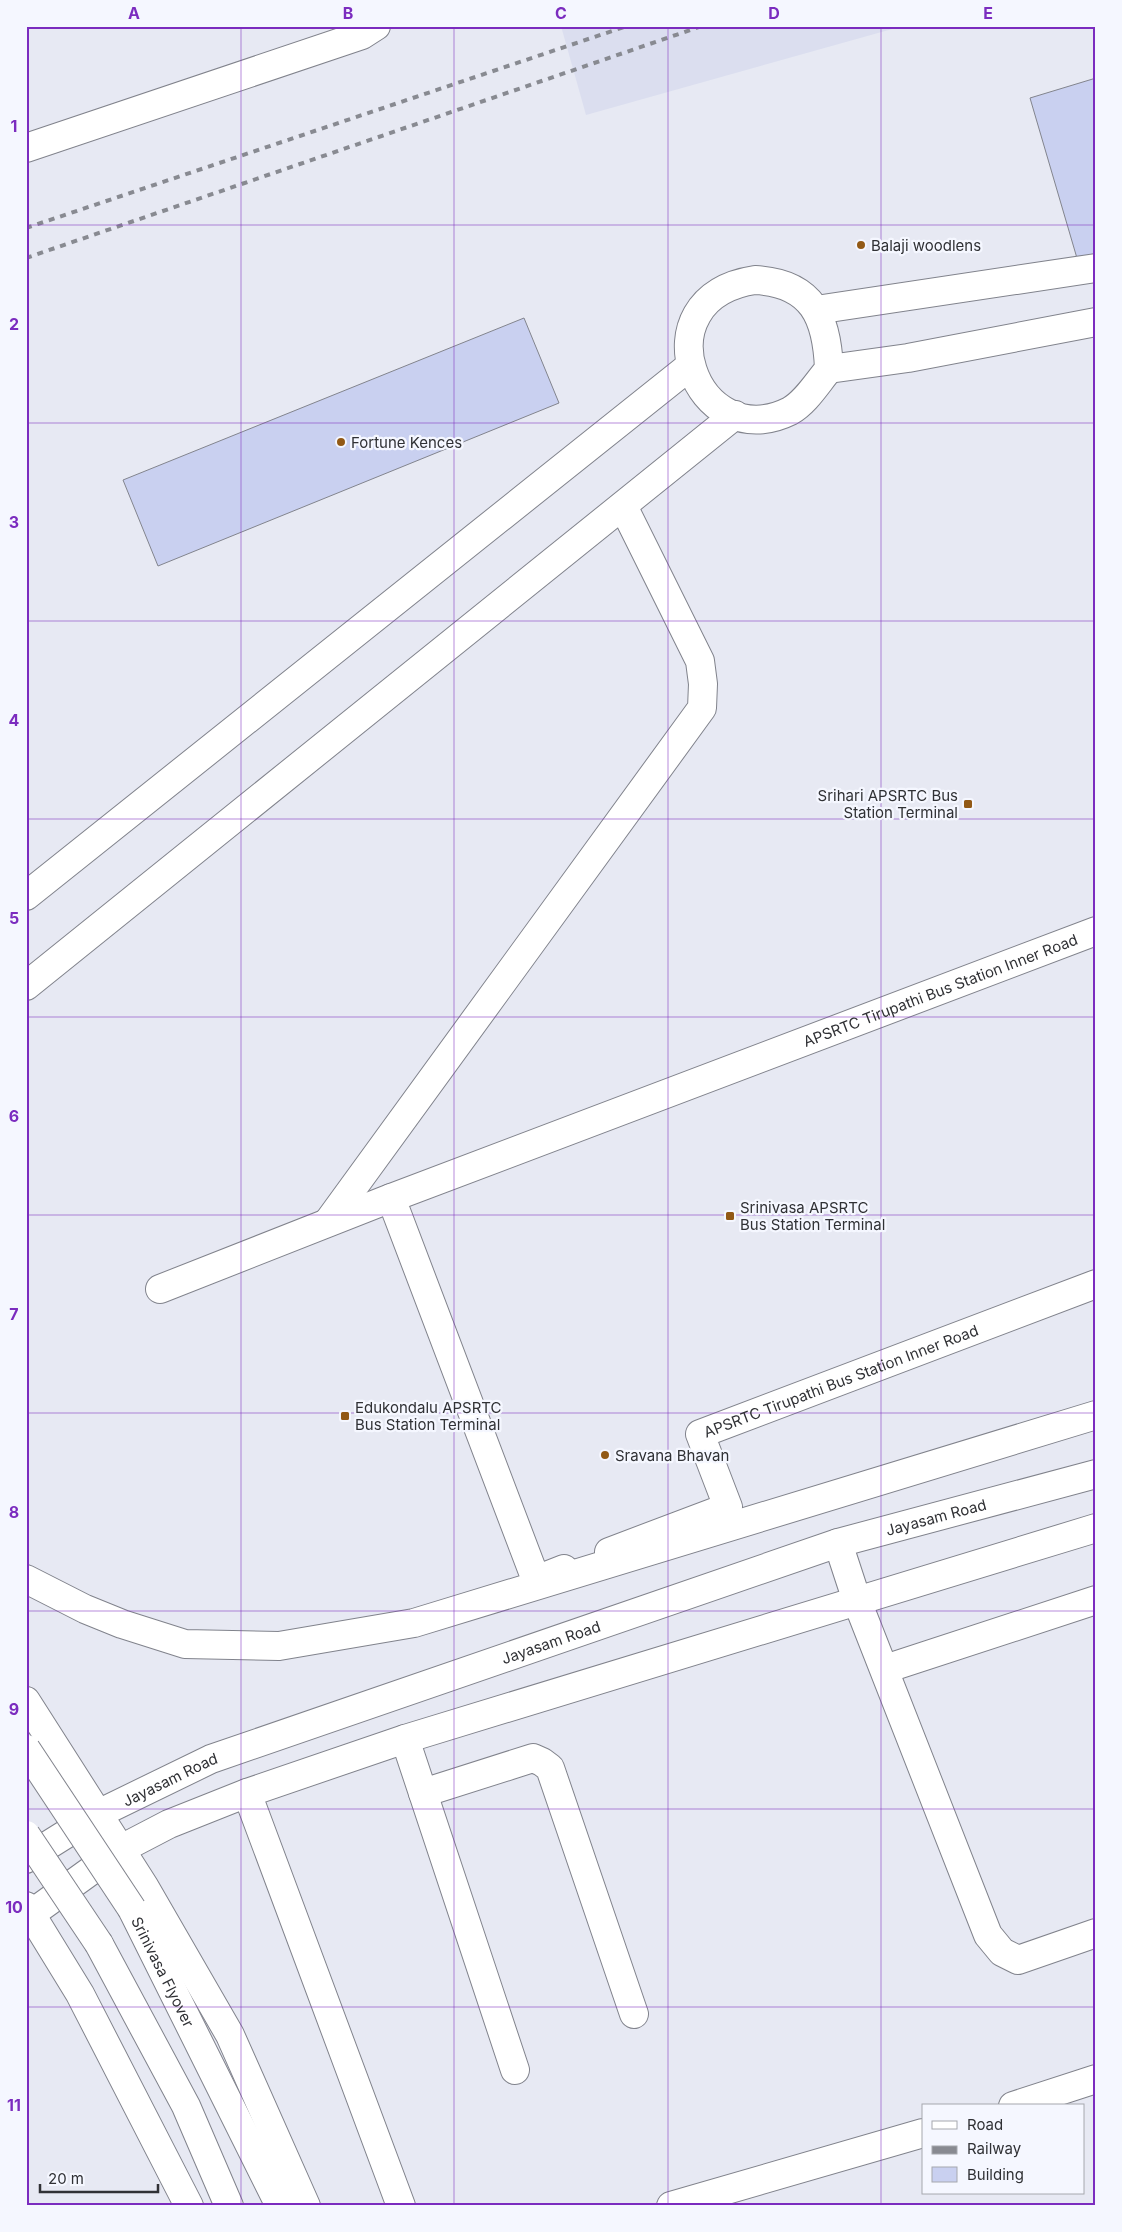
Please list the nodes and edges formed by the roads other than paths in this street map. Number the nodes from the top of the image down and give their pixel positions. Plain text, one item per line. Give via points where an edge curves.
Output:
1 (376, 26) edge
2 (26, 148) edge
3 (1096, 268) edge
4 (816, 310) junction
5 (1096, 322) edge
6 (690, 366) junction
7 (829, 369) junction
8 (735, 415) junction
9 (623, 506) junction
10 (26, 896) edge
11 (1096, 930) edge
12 (26, 986) edge
13 (391, 1198) junction
14 (328, 1222) junction
15 (1096, 1284) edge
16 (160, 1289) dead end
17 (1096, 1415) edge
18 (1096, 1474) edge
19 (1096, 1528) edge
20 (838, 1543) junction
21 (26, 1579) edge
22 (1096, 1600) edge
23 (857, 1601) junction
24 (885, 1669) junction
25 (26, 1701) edge
26 (405, 1739) junction
27 (26, 1749) edge
28 (423, 1793) junction
29 (247, 1794) junction
30 (98, 1814) junction
31 (26, 1835) edge
32 (121, 1849) junction
33 (26, 1859) edge
34 (29, 1910) edge
35 (1096, 1933) edge
36 (634, 2014) dead end
37 (515, 2070) dead end
38 (1096, 2079) edge
39 (1019, 2104) edge
40 (922, 2133) edge
41 (189, 2206) edge
42 (229, 2206) edge
43 (280, 2206) edge
44 (306, 2206) edge
45 (401, 2206) edge
46 (671, 2206) edge

1 - 2 main road via 362,35
3 - 4 main road
4 - 6 main road via 804,297 773,281 738,283 722,290 708,301 690,331
4 - 7 main road via 828,343
5 - 7 main road via 908,358
6 - 8 main road via 707,396
6 - 10 main road
7 - 8 main road via 802,402 791,410 763,418
8 - 9 main road
9 - 12 main road
9 - 14 main road via 700,661 704,684 702,708
11 - 13 main road, APSRTC Tirupathi Bus Station Inner Road
13 - 14 main road, APSRTC Tirupathi Bus Station Inner Road
13 - 15 main road, APSRTC Tirupathi Bus Station Inner Road via 536,1580 728,1507 700,1434
14 - 16 main road, APSRTC Tirupathi Bus Station Inner Road
17 - 21 main road via 414,1623 279,1646 185,1644 107,1618
18 - 20 main road, Jayasam Road
19 - 23 main road
20 - 23 main road
20 - 30 main road, Jayasam Road via 211,1759
22 - 24 main road
23 - 24 main road
23 - 26 main road
24 - 35 main road via 988,1935 1002,1952 1018,1960
25 - 30 main road
26 - 28 main road
26 - 29 main road
27 - 43 main road, Srinivasa Flyover, bridge via 132,1909
28 - 36 main road via 533,1758 550,1768
28 - 37 main road
29 - 32 main road via 169,1824
29 - 45 main road
30 - 32 main road
30 - 33 main road, Jayasam Road
31 - 42 main road, bridge via 99,1944 186,2106
32 - 34 main road
32 - 44 main road via 230,2035
34 - 41 main road via 80,1994
38 - 39 main road
40 - 46 main road

